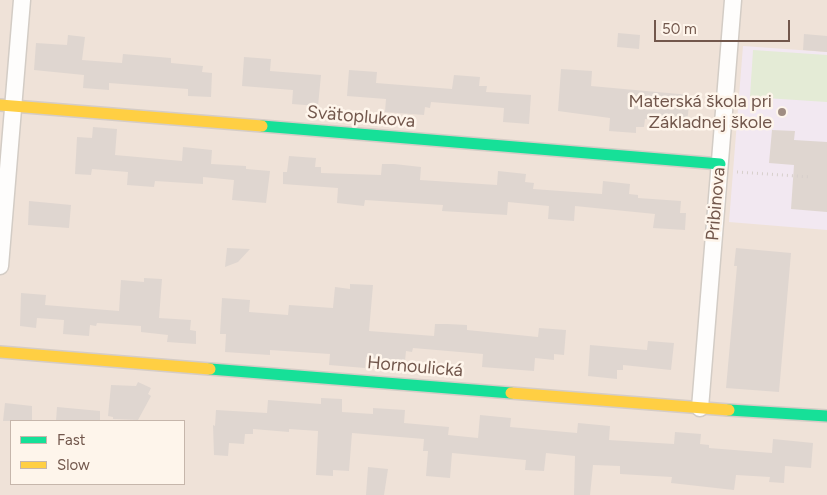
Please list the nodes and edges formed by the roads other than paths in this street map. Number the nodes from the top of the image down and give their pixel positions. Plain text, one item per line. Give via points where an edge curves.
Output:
1 (22, 0) edge
2 (733, 0) edge
3 (6, 106) edge
4 (719, 167) junction
5 (0, 266) edge
6 (0, 352) edge
7 (700, 408) junction
8 (827, 416) edge

1 - 3 street
2 - 4 street, Pribinova
3 - 4 street, Svätoplukova
3 - 5 street
4 - 7 street, Pribinova
6 - 7 street, Hornoulická
7 - 8 street, Hornoulická

